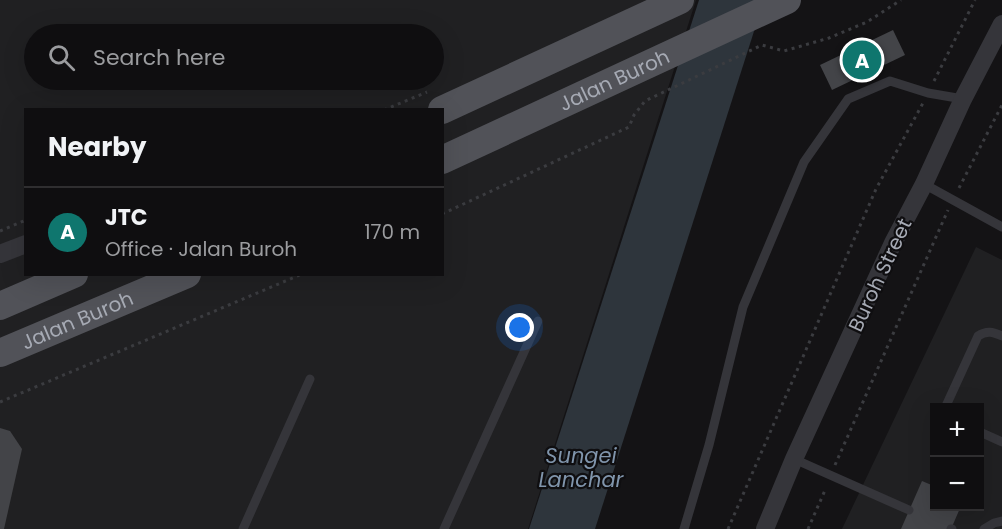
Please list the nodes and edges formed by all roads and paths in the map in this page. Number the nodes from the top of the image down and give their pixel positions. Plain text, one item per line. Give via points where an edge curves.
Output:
1 (680, 0) edge
2 (787, 0) edge
3 (901, 0) edge
4 (975, 0) edge
5 (1001, 27) edge
6 (928, 93) junction
7 (963, 99) junction
8 (1002, 105) edge
9 (444, 109) edge
10 (444, 159) edge
11 (924, 184) junction
12 (953, 200) junction
13 (444, 213) edge
14 (24, 221) edge
15 (1002, 227) edge
16 (0, 231) edge
17 (24, 244) edge
18 (0, 254) edge
19 (69, 276) edge
20 (182, 276) edge
21 (297, 276) edge
22 (0, 306) edge
23 (538, 321) dead end
24 (1002, 336) edge
25 (0, 352) edge
26 (310, 380) dead end
27 (0, 402) edge
28 (947, 403) edge
29 (984, 434) edge
30 (1002, 442) edge
31 (794, 459) junction
32 (831, 475) junction
33 (909, 510) dead end
34 (1002, 521) edge
35 (243, 529) edge
36 (444, 529) edge
37 (684, 529) edge
38 (728, 529) edge
39 (765, 529) edge
40 (808, 529) edge
41 (984, 529) edge

1 - 9 main road
2 - 10 main road, Jalan Buroh
3 - 13 path via 867,22 829,38 784,51 762,45 645,101 628,127
4 - 6 path
5 - 7 street, Buroh Street
6 - 7 lane
6 - 37 lane via 890,81 848,99 804,162 743,306
6 - 38 path via 876,189
7 - 11 street, Buroh Street
8 - 12 path
11 - 12 lane
11 - 31 street, Buroh Street
12 - 15 lane
12 - 32 path
14 - 16 path
17 - 18 street
19 - 22 main road
20 - 25 main road, Jalan Buroh
21 - 27 path
23 - 36 lane
24 - 28 lane via 993,332 978,336
26 - 35 lane
29 - 30 lane
31 - 32 lane
31 - 39 street, Buroh Street
32 - 33 lane
32 - 40 path
34 - 41 lane

